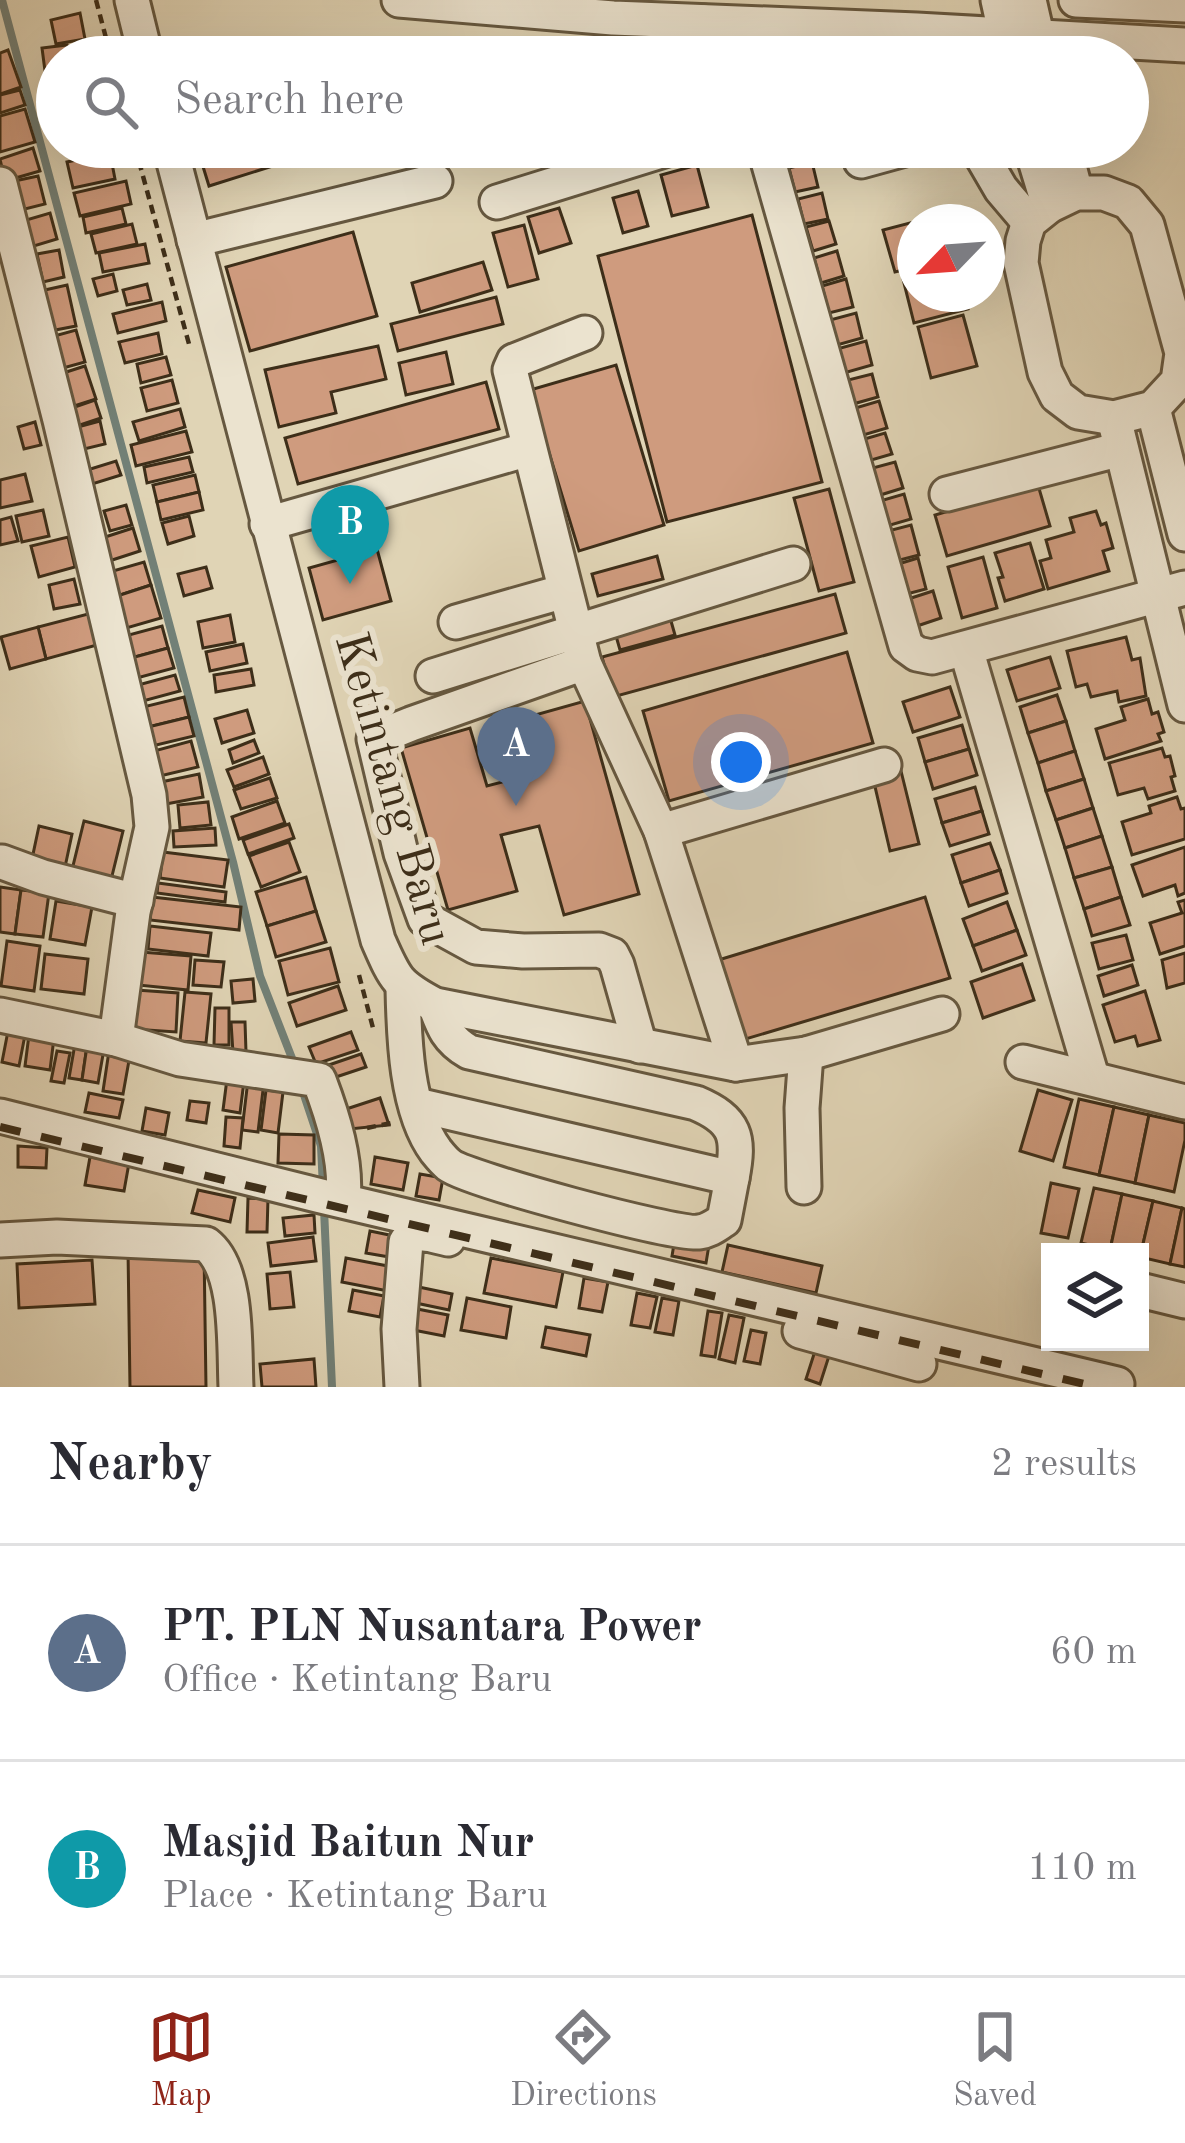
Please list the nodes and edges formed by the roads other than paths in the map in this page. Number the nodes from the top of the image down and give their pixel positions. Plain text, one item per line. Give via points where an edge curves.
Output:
1 (132, 0) edge
2 (399, 0) edge
3 (998, 0) edge
4 (1029, 0) edge
5 (1076, 0) edge
6 (1185, 5) edge
7 (704, 22) junction
8 (141, 36) edge
9 (706, 36) edge
10 (883, 36) edge
11 (1018, 36) edge
12 (1025, 36) edge
13 (1149, 45) edge
14 (1185, 45) edge
15 (175, 168) edge
16 (606, 168) edge
17 (770, 168) edge
18 (989, 168) edge
19 (1038, 168) edge
20 (1060, 168) edge
21 (435, 181) dead end
22 (0, 184) edge
23 (497, 202) dead end
24 (1052, 207) junction
25 (194, 240) junction
26 (585, 333) dead end
27 (1153, 408) junction
28 (1117, 434) junction
29 (529, 448) junction
30 (947, 494) dead end
31 (267, 524) junction
32 (1185, 534) edge
33 (794, 564) dead end
34 (565, 591) junction
35 (1172, 592) edge
36 (456, 622) dead end
37 (580, 646) junction
38 (966, 649) junction
39 (433, 676) dead end
40 (1185, 705) edge
41 (374, 740) junction
42 (329, 753) junction
43 (884, 765) dead end
44 (661, 831) junction
45 (2, 862) edge
46 (136, 901) junction
47 (403, 988) junction
48 (435, 1005) junction
49 (942, 1013) dead end
50 (0, 1015) edge
51 (116, 1039) junction
52 (640, 1046) junction
53 (806, 1054) junction
54 (1023, 1062) dead end
55 (736, 1064) junction
56 (1092, 1077) junction
57 (1185, 1102) edge
58 (406, 1113) junction
59 (0, 1116) edge
60 (732, 1178) junction
61 (804, 1187) dead end
62 (335, 1199) junction
63 (0, 1240) edge
64 (1149, 1292) edge
65 (1185, 1301) edge
66 (920, 1364) dead end
67 (1117, 1384) dead end
68 (236, 1387) edge
69 (402, 1387) edge

1 - 8 street
2 - 7 street
3 - 11 street
4 - 12 street
5 - 6 street
7 - 9 street
7 - 10 street
13 - 14 street
15 - 25 street, Ketintang Baru
16 - 23 street
17 - 38 street via 906,646 932,657
18 - 24 street via 1001,189
19 - 24 street
20 - 24 street
21 - 25 street
22 - 46 street via 149,795 152,827
24 - 27 street via 1104,193 1128,202 1147,225 1182,353 1178,381
24 - 28 street via 1023,241 1021,263 1045,372 1057,396
25 - 31 street, Ketintang Baru
26 - 29 street via 511,366
27 - 28 street
27 - 32 street
28 - 30 street
28 - 35 street
29 - 31 street
29 - 34 street
31 - 42 street, Ketintang Baru
33 - 37 street
34 - 36 street
34 - 37 street
35 - 38 street
35 - 40 street
37 - 39 street
37 - 41 street
37 - 44 street
38 - 56 street
41 - 42 street
41 - 52 street via 425,919 476,947 612,956
42 - 47 street, Ketintang Baru via 378,940
43 - 44 street
44 - 55 street
45 - 46 street
46 - 51 street
47 - 48 street, Ketintang Baru
47 - 58 street
48 - 52 street, Ketintang Baru
48 - 60 street via 446,1034 469,1052 719,1113 736,1141
49 - 53 street, Ketintang Baru
50 - 51 street
51 - 62 street via 180,1059 307,1078 336,1135 344,1184
52 - 55 street, Ketintang Baru
53 - 55 street, Ketintang Baru
53 - 61 street
54 - 56 street
56 - 57 street
58 - 60 street
58 - 60 street via 450,1166 670,1230 697,1233 724,1220
59 - 62 street
62 - 67 street
63 - 68 street via 206,1244 229,1286
64 - 65 street
66 - 69 street via 423,1233 406,1242

